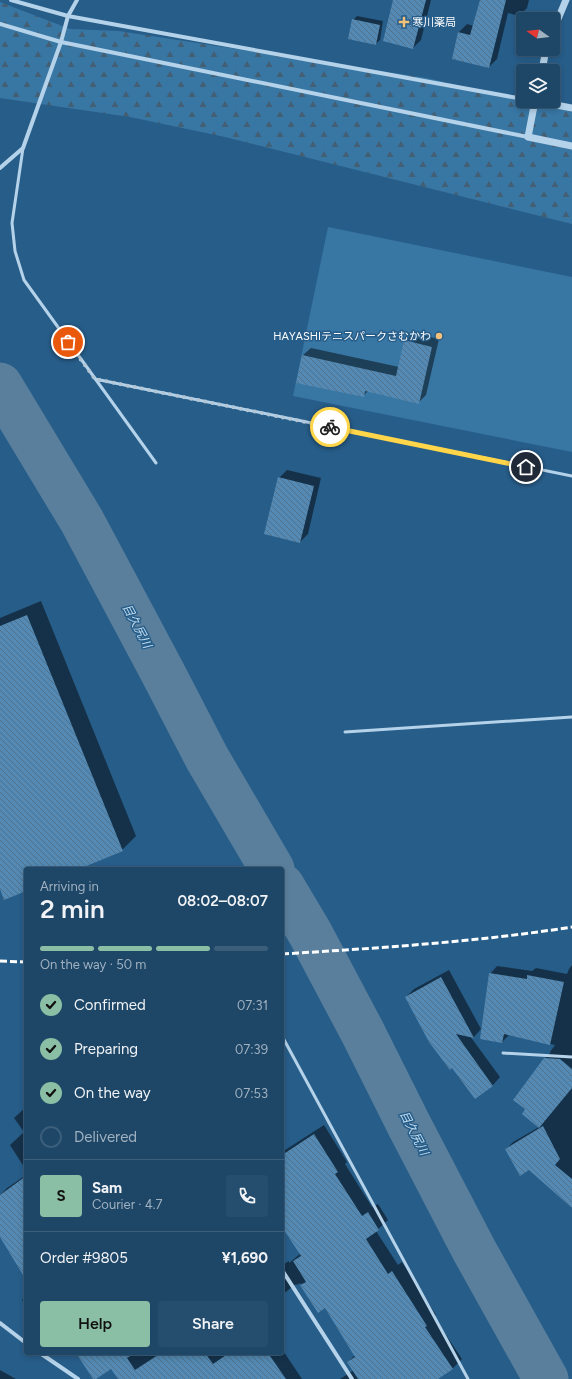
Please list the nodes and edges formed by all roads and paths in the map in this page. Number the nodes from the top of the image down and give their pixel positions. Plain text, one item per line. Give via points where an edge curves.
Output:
1 (11, 0) edge
2 (77, 0) edge
3 (566, 0) edge
4 (560, 14) edge
5 (68, 16) junction
6 (0, 24) edge
7 (61, 42) junction
8 (516, 98) edge
9 (560, 106) edge
10 (534, 108) edge
11 (572, 108) edge
12 (528, 137) junction
13 (572, 146) edge
14 (23, 148) junction
15 (0, 168) edge
16 (95, 379) junction
17 (156, 463) dead end
18 (572, 476) edge
19 (572, 717) edge
20 (346, 732) dead end
21 (284, 1040) edge
22 (503, 1054) dead end
23 (572, 1057) edge
24 (284, 1273) edge
25 (0, 1323) edge
26 (24, 1341) edge
27 (43, 1355) edge
28 (78, 1379) edge
29 (352, 1379) edge
30 (468, 1379) edge

1 - 5 street
2 - 5 street
3 - 4 street
5 - 7 street
5 - 8 street
6 - 7 street
7 - 12 street
7 - 14 street
9 - 11 street
10 - 12 street
12 - 13 street
14 - 15 street
14 - 16 lane via 12,223 24,280
16 - 17 lane
16 - 18 lane
19 - 20 lane
21 - 30 lane
22 - 23 lane
24 - 29 street
25 - 26 street
27 - 28 street

